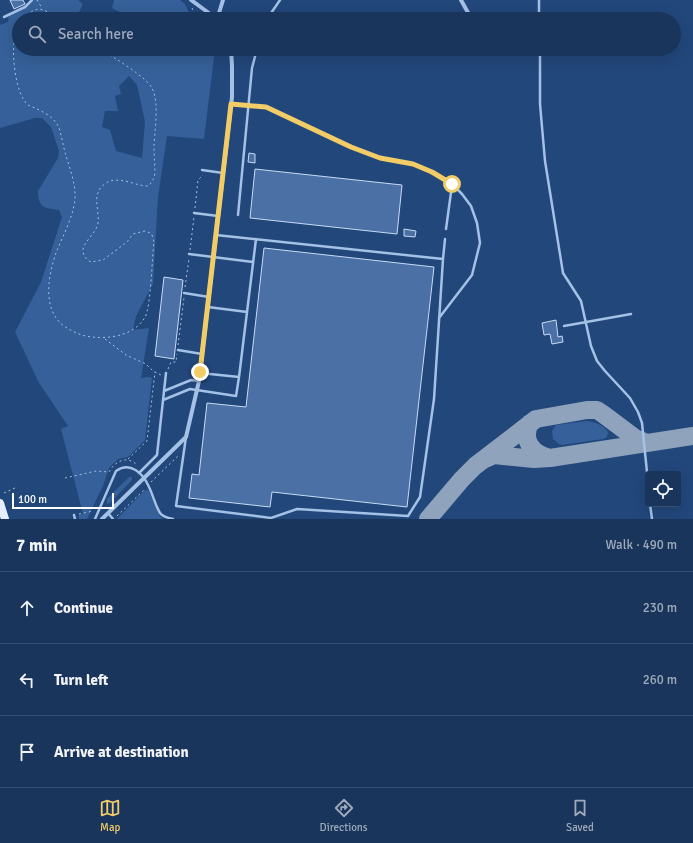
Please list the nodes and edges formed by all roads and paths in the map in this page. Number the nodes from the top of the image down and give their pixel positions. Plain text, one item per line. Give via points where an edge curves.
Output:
1 (32, 0) edge
2 (37, 0) edge
3 (223, 0) edge
4 (280, 0) edge
5 (460, 0) edge
6 (539, 0) edge
7 (190, 2) edge
8 (42, 9) junction
9 (14, 12) edge
10 (31, 12) edge
11 (48, 12) edge
12 (195, 12) edge
13 (208, 12) edge
14 (219, 12) edge
15 (272, 12) edge
16 (468, 12) edge
17 (539, 12) edge
18 (12, 13) edge
19 (4, 17) dead end
20 (14, 56) edge
21 (110, 56) edge
22 (231, 56) edge
23 (255, 56) edge
24 (540, 56) edge
25 (231, 104) junction
26 (249, 105) junction
27 (202, 170) dead end
28 (207, 171) junction
29 (223, 173) junction
30 (452, 184) junction
31 (194, 213) junction
32 (238, 215) dead end
33 (218, 216) junction
34 (446, 229) dead end
35 (216, 235) junction
36 (256, 239) junction
37 (445, 239) dead end
38 (189, 254) junction
39 (213, 257) junction
40 (443, 258) junction
41 (253, 262) junction
42 (184, 293) junction
43 (209, 297) junction
44 (208, 306) junction
45 (247, 312) junction
46 (631, 314) dead end
47 (439, 318) junction
48 (586, 322) junction
49 (564, 326) dead end
50 (105, 338) junction
51 (178, 350) junction
52 (202, 354) junction
53 (155, 372) junction
54 (200, 372) junction
55 (166, 373) joint
56 (165, 377) junction
57 (239, 377) junction
58 (199, 381) junction
59 (197, 390) junction
60 (164, 391) junction
61 (163, 400) junction
62 (186, 437) junction
63 (127, 460) dead end
64 (647, 471) edge
65 (109, 472) dead end
66 (139, 473) junction
67 (65, 478) dead end
68 (144, 478) junction
69 (17, 487) dead end
70 (4, 493) dead end
71 (0, 503) edge
72 (650, 507) edge
73 (98, 510) junction
74 (107, 513) junction
75 (75, 517) edge
76 (5, 519) edge
77 (95, 519) edge
78 (102, 519) edge
79 (113, 519) edge
80 (173, 519) edge
81 (652, 519) edge

1 - 9 lane
2 - 8 path
3 - 14 street
4 - 15 lane
5 - 16 street
6 - 17 lane
7 - 12 path
7 - 13 street
8 - 10 path
8 - 11 path
18 - 19 lane
20 - 50 path via 20,95 28,105 46,114 57,124 70,167 75,197 73,213 56,255 50,281 52,310 60,323 74,332
21 - 50 path via 152,88 156,117 155,174 148,186 118,180 111,181 99,190 96,197 98,223 84,245 84,255 91,262 99,262 133,234 145,231 152,235 154,242 146,317 128,333
22 - 25 street
23 - 26 lane
24 - 48 lane via 540,104 545,161 562,267 566,279 580,301
25 - 26 lane
25 - 29 street
26 - 30 lane via 266,107 380,158 413,164
26 - 32 lane
27 - 28 lane
28 - 29 lane
28 - 31 path via 198,180
29 - 33 street
30 - 34 lane
30 - 47 lane via 471,206 480,242 472,275
31 - 33 lane
31 - 38 path
33 - 35 street
35 - 36 lane
35 - 39 street
36 - 40 lane
36 - 41 lane
37 - 40 lane
38 - 39 lane
38 - 42 path
39 - 41 lane
39 - 43 street
40 - 47 lane
41 - 45 lane
42 - 43 lane
42 - 51 path
43 - 44 street
44 - 45 lane
44 - 52 street
45 - 57 lane
46 - 48 lane
47 - 62 lane via 434,399 420,497 408,516 297,508 271,518 176,506
48 - 49 lane
48 - 64 lane via 597,361 630,398 638,412 642,423
50 - 53 path via 126,355 146,364
51 - 52 lane
51 - 55 path via 176,362 172,362
52 - 54 street
53 - 56 path
53 - 63 path via 147,441
54 - 57 lane
54 - 58 street
55 - 56 lane
56 - 60 lane
57 - 59 lane via 236,396
58 - 59 street
58 - 60 lane via 191,380
59 - 61 lane via 190,389
59 - 62 street
60 - 61 lane
61 - 66 lane via 157,455
62 - 68 street
65 - 67 path via 96,471
66 - 68 lane
66 - 73 lane via 134,468 126,466 116,471
68 - 74 street
68 - 80 lane via 160,513 163,517
69 - 70 path
71 - 76 main road
72 - 81 lane
73 - 75 path
73 - 77 lane
74 - 78 street
74 - 79 lane

